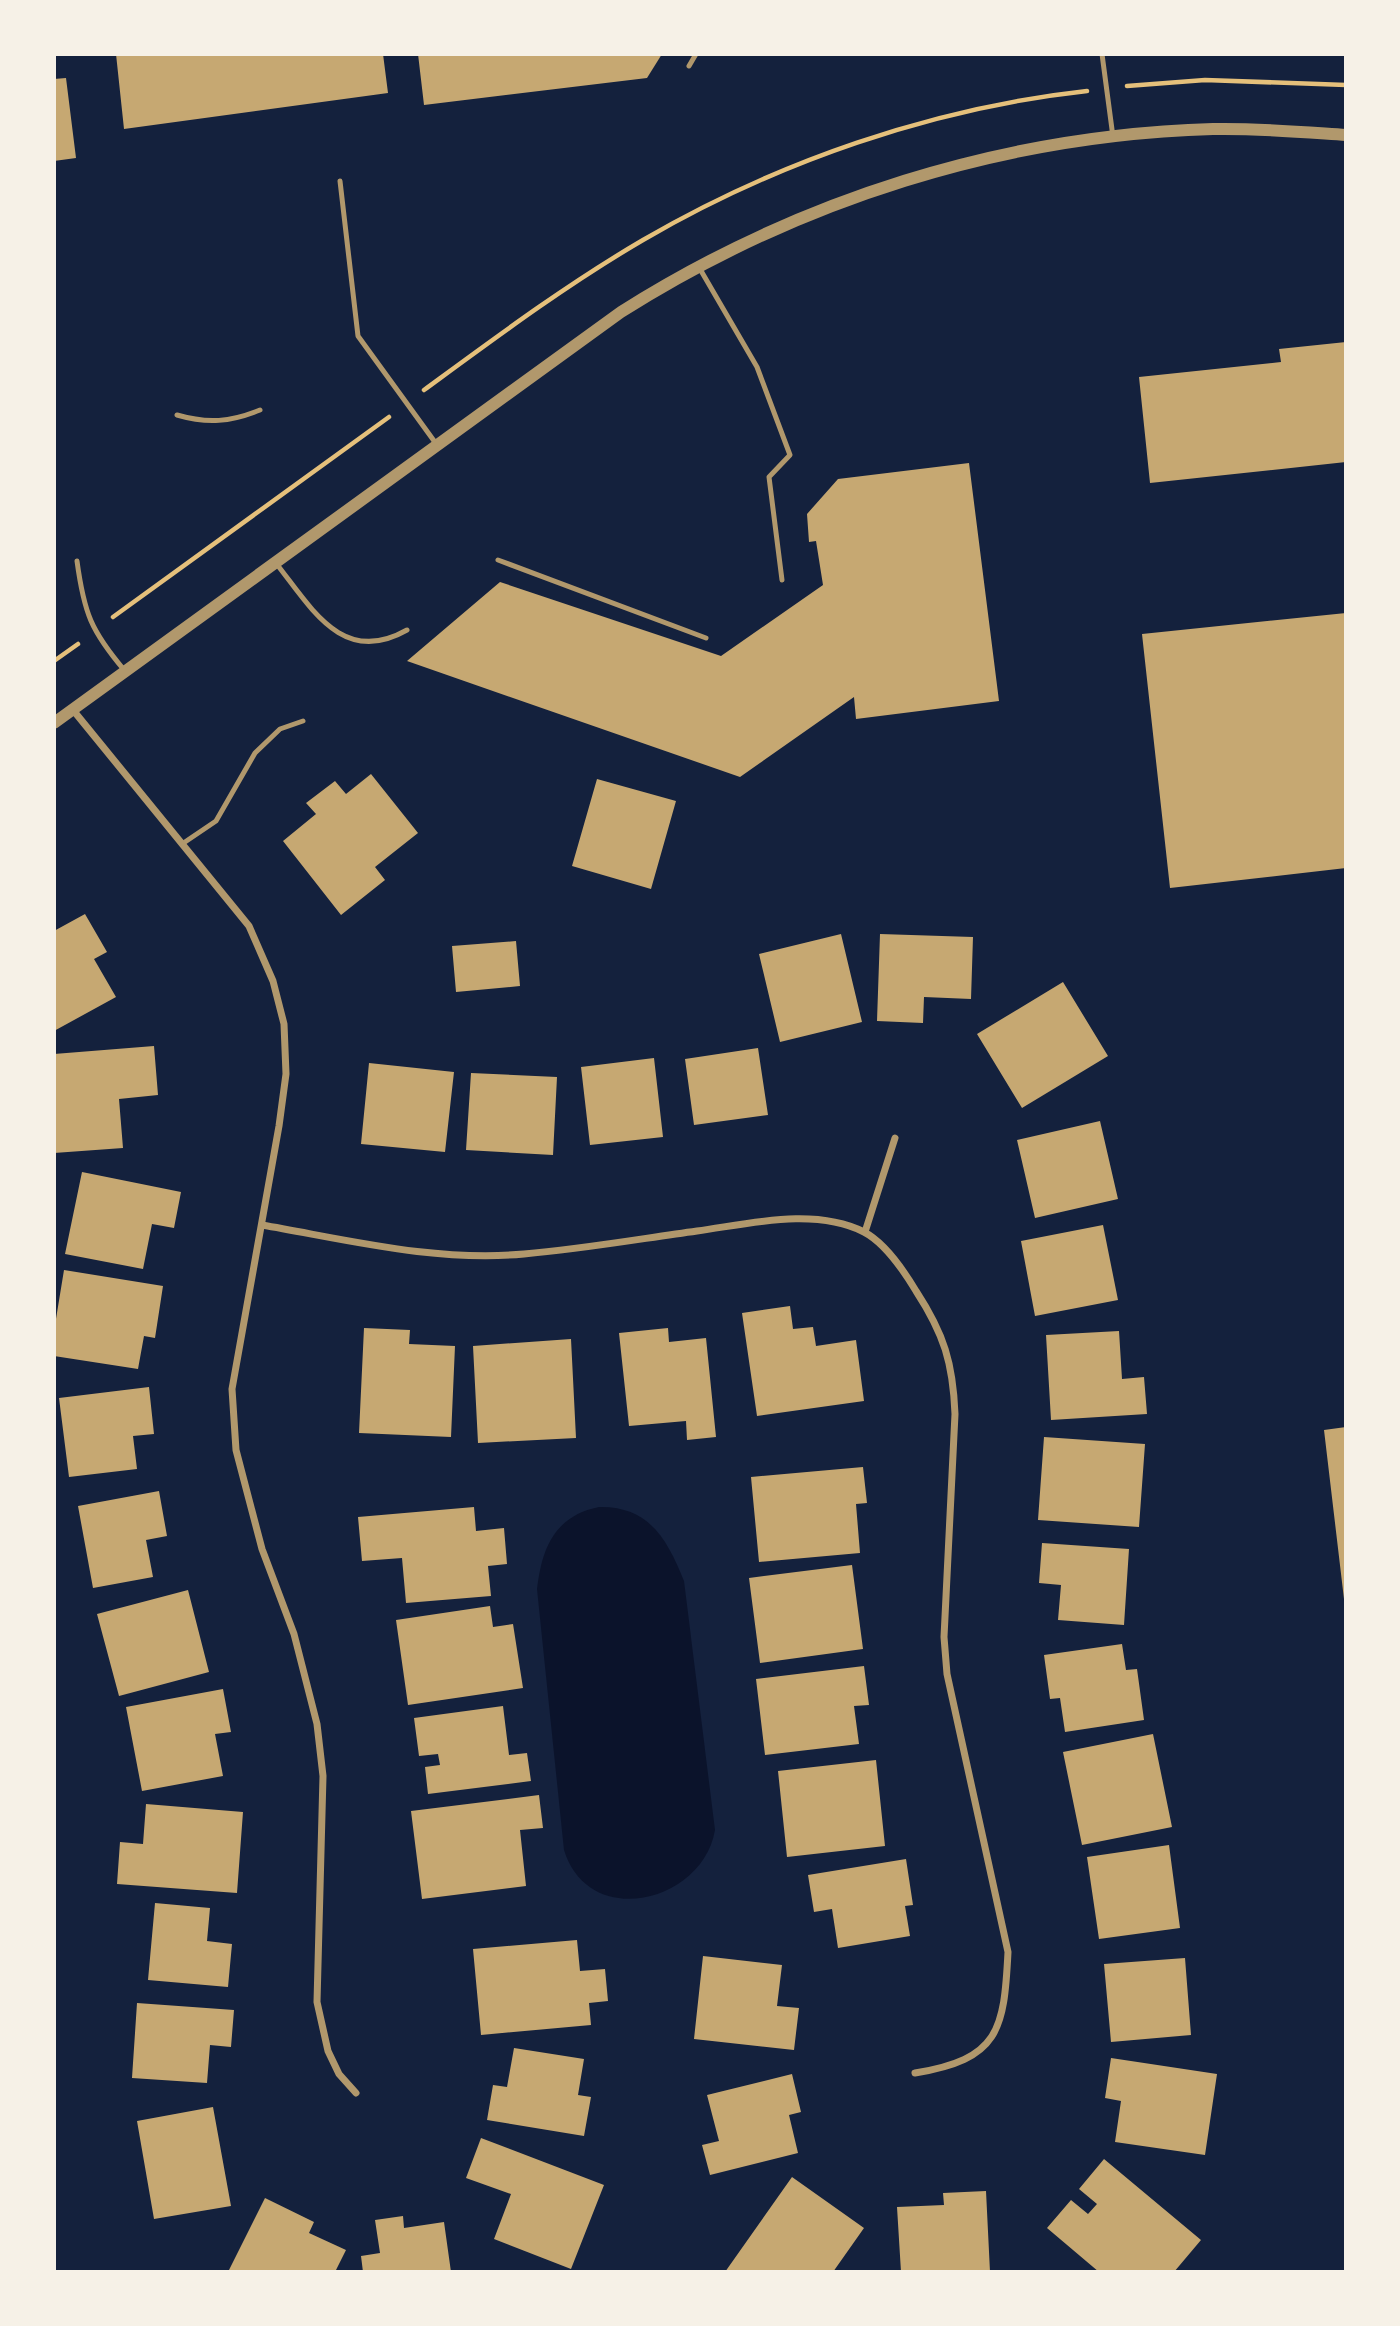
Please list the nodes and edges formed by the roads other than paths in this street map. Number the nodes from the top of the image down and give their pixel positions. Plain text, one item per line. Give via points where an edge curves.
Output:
1 (696, 54) edge
2 (1102, 54) edge
3 (689, 66) dead end
4 (1346, 135) edge
5 (1113, 137) junction
6 (340, 181) dead end
7 (698, 266) junction
8 (260, 410) dead end
9 (177, 415) dead end
10 (437, 445) junction
11 (498, 560) dead end
12 (77, 561) dead end
13 (275, 562) junction
14 (782, 580) dead end
15 (407, 630) dead end
16 (706, 638) dead end
17 (125, 671) junction
18 (73, 710) junction
19 (303, 721) dead end
20 (54, 723) edge
21 (182, 844) junction
22 (895, 1138) dead end
23 (262, 1225) junction
24 (865, 1232) junction
25 (915, 2073) dead end
26 (356, 2093) dead end

1 - 3 lane
2 - 5 lane
4 - 5 street via 1214,129
5 - 7 street via 995,157 887,186 786,223
6 - 10 lane via 358,336
7 - 10 street via 621,312
7 - 14 lane via 757,368 790,455 769,477
8 - 9 lane via 237,420 204,422
10 - 13 street
11 - 16 lane
12 - 17 lane via 92,629
13 - 15 lane via 324,624 340,635 375,643
13 - 17 street
17 - 18 street
18 - 20 street
18 - 21 street
19 - 21 lane via 280,729 255,753 216,821
21 - 23 street via 249,926 273,981 284,1024 286,1074
22 - 24 street
23 - 24 street via 384,1248 453,1255 523,1254 783,1220 826,1222
23 - 26 street via 232,1389 236,1450 317,1724 323,1776 317,2002 328,2051 339,2074
24 - 25 street via 891,1256 934,1318 954,1379 946,1662 1008,1952 999,2023 984,2048 968,2060

